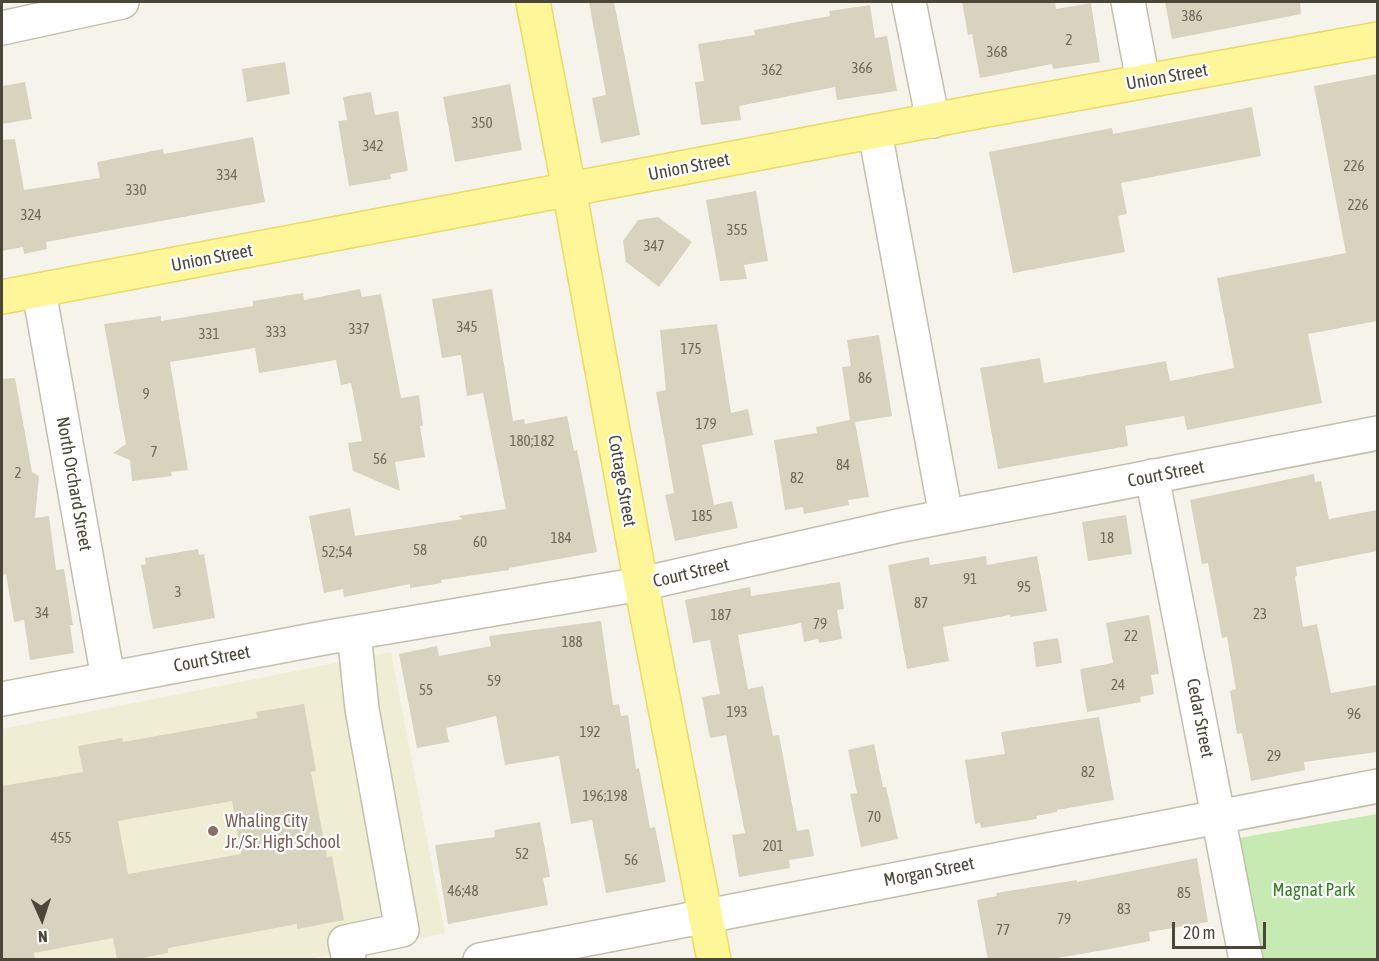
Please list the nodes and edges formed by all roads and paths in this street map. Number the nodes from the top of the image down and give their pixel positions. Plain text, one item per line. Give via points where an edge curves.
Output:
1 (122, 2) edge
2 (533, 2) edge
3 (909, 2) edge
4 (1128, 2) edge
5 (2, 28) edge
6 (1377, 39) edge
7 (1143, 81) junction
8 (933, 121) junction
9 (875, 132) junction
10 (569, 189) junction
11 (39, 291) junction
12 (2, 297) edge
13 (1377, 433) edge
14 (1152, 476) junction
15 (946, 516) junction
16 (641, 584) junction
17 (354, 633) junction
18 (108, 678) junction
19 (2, 699) edge
20 (1377, 786) edge
21 (1219, 816) junction
22 (706, 916) junction
23 (349, 960) edge
24 (480, 960) edge
25 (714, 960) edge
26 (1246, 960) edge

1 - 5 street
2 - 10 main road, Cottage Street
3 - 8 street
4 - 7 street
6 - 7 main road, Union Street
7 - 8 main road, Union Street
8 - 9 main road, Union Street
9 - 10 main road, Union Street
9 - 15 street
10 - 11 main road, Union Street
10 - 16 main road, Cottage Street
11 - 12 main road, Union Street
11 - 18 street, North Orchard Street
13 - 14 street, Court Street
14 - 15 street, Court Street
14 - 21 street, Cedar Street
15 - 16 street, Court Street
16 - 17 street, Court Street
16 - 22 main road, Cottage Street
17 - 18 street, Court Street
17 - 23 street via 362,709 402,930 345,942
18 - 19 street, Court Street
20 - 21 street, Morgan Street
21 - 22 street, Morgan Street
21 - 26 street, Cedar Street
22 - 24 street, Morgan Street
22 - 25 main road, Cottage Street

